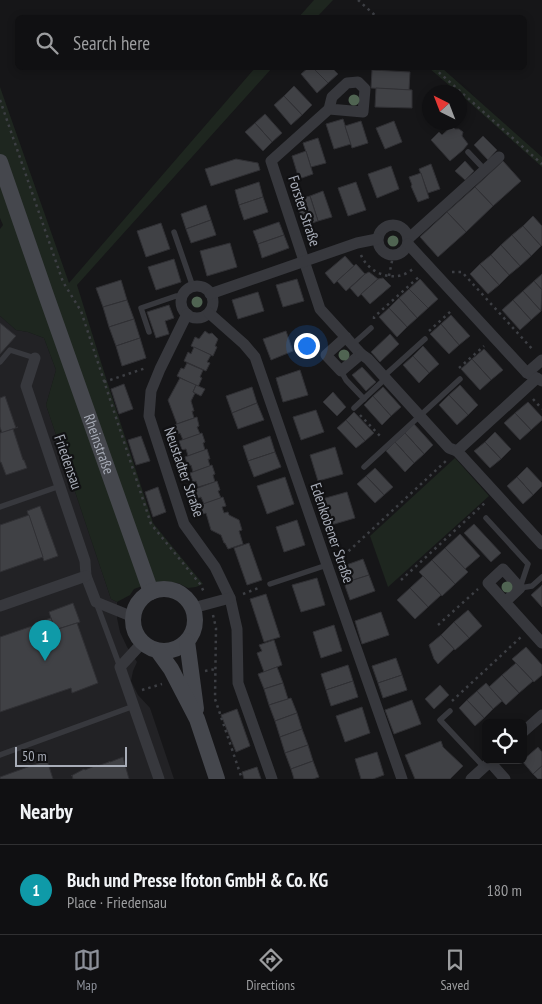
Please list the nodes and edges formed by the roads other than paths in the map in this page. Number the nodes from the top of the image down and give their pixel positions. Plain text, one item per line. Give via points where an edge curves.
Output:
1 (330, 109) dead end
2 (468, 152) dead end
3 (500, 157) dead end
4 (0, 162) edge
5 (485, 170) junction
6 (174, 232) dead end
7 (377, 239) junction
8 (408, 241) junction
9 (304, 261) junction
10 (193, 287) junction
11 (210, 294) junction
12 (182, 297) junction
13 (209, 313) junction
14 (187, 314) junction
15 (372, 328) road end
16 (149, 332) dead end
17 (425, 339) road end
18 (349, 341) junction
19 (361, 354) junction
20 (539, 356) edge
21 (35, 358) joint
22 (0, 362) edge
23 (341, 371) junction
24 (385, 377) junction
25 (535, 377) edge
26 (460, 379) road end
27 (364, 399) junction
28 (354, 408) road end
29 (420, 416) junction
30 (457, 452) junction
31 (364, 466) dead end
32 (60, 486) junction
33 (0, 507) edge
34 (486, 518) dead end
35 (542, 544) edge
36 (326, 565) junction
37 (86, 576) junction
38 (542, 577) edge
39 (270, 584) road end
40 (520, 588) junction
41 (151, 592) junction
42 (230, 598) junction
43 (96, 602) junction
44 (505, 602) junction
45 (0, 606) edge
46 (193, 608) junction
47 (133, 617) junction
48 (187, 641) junction
49 (142, 643) junction
50 (542, 643) edge
51 (158, 651) junction
52 (120, 667) junction
53 (134, 706) junction
54 (450, 711) road end
55 (542, 715) edge
56 (197, 719) junction
57 (527, 728) edge
58 (0, 755) edge
59 (482, 757) edge
60 (488, 764) edge
61 (490, 764) edge
62 (159, 779) edge
63 (216, 779) edge
64 (272, 779) edge
65 (402, 779) edge
66 (471, 779) edge
67 (505, 779) edge

1 - 9 street, Forster Straße via 271,161
2 - 5 lane
3 - 5 street
4 - 41 main road, Rheinstraße
5 - 8 street
6 - 10 lane
7 - 8 street via 382,230 395,225 404,230
7 - 8 street via 380,249 393,256 402,252
7 - 9 street
8 - 25 street
9 - 11 street
9 - 18 street, Forster Straße via 320,309
10 - 11 street via 203,288
10 - 12 street
11 - 13 street via 212,306
12 - 14 street via 182,307
12 - 16 lane via 176,296 141,308
13 - 14 street via 201,318
13 - 36 street, Edenkobener Straße via 255,357
14 - 42 street, Neustadter Straße via 151,391 149,416 184,524 215,567
15 - 18 lane
17 - 24 lane
18 - 19 street, Forster Straße
18 - 23 street via 326,355
19 - 23 street
19 - 24 street, Forster Straße
20 - 25 street
21 - 22 lane via 10,350
21 - 32 street, Friedensau via 26,386
23 - 27 lane
24 - 27 lane
24 - 29 street, Forster Straße
25 - 30 street
26 - 29 lane
27 - 28 lane
29 - 30 street, Forster Straße via 449,448
29 - 31 lane
30 - 35 street, Forster Straße
32 - 33 lane
32 - 37 street, Friedensau via 86,561
34 - 40 lane via 528,564
36 - 39 lane
36 - 65 street, Edenkobener Straße
37 - 43 street, Friedensau
37 - 45 street
38 - 40 lane via 532,586
40 - 44 street
40 - 44 street via 503,569 488,583
41 - 46 main road via 161,589 180,593
41 - 47 main road via 138,602
42 - 46 street
42 - 64 street, Neustadter Straße via 237,629 238,683
43 - 47 street
43 - 52 lane
44 - 50 street
46 - 48 main road via 195,626
47 - 49 main road via 133,627
48 - 51 main road via 174,650
48 - 56 main road
49 - 51 main road
49 - 52 street
51 - 56 main road
52 - 53 street
53 - 58 lane
53 - 62 street
54 - 59 lane via 440,720
55 - 57 street
56 - 63 main road
60 - 66 street
61 - 67 street

